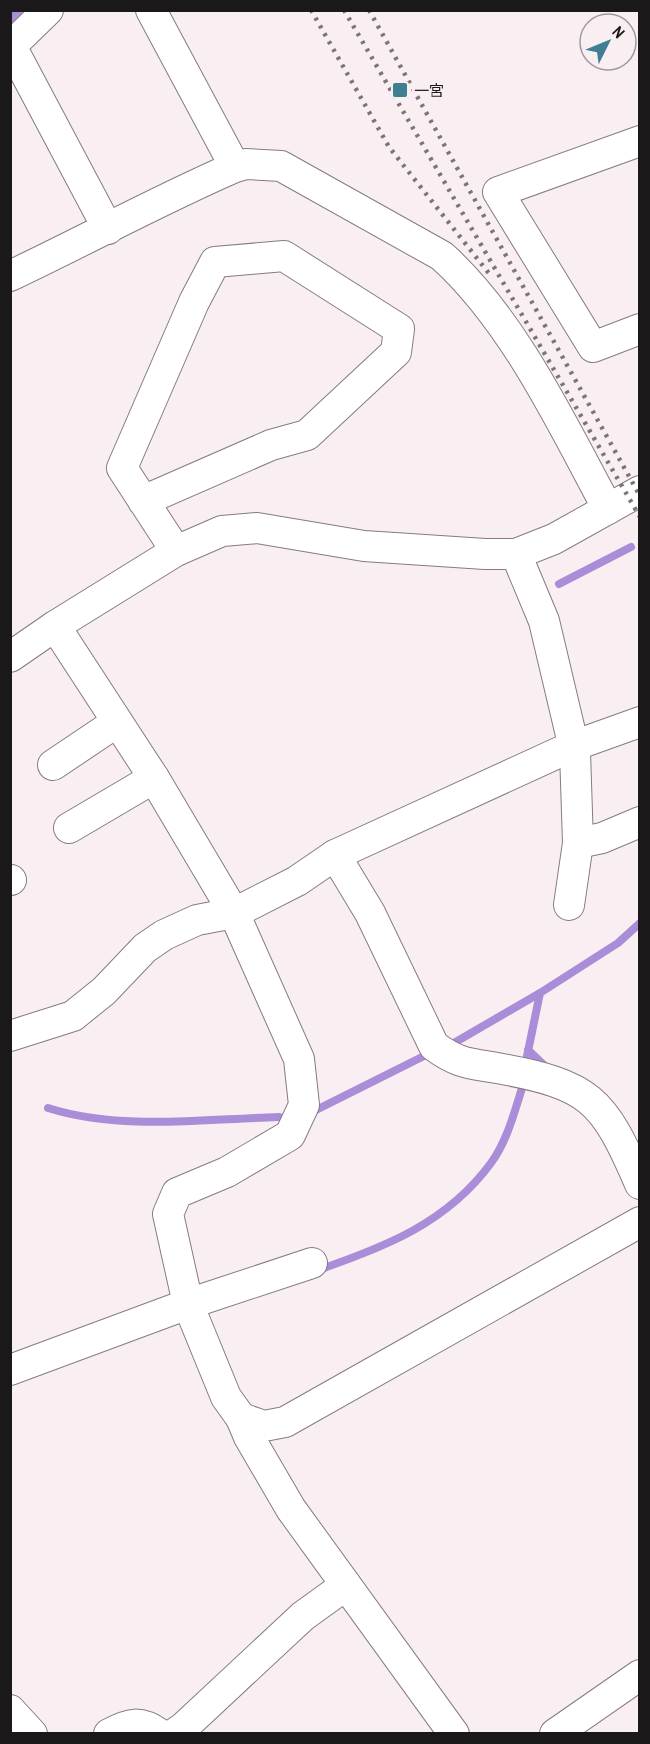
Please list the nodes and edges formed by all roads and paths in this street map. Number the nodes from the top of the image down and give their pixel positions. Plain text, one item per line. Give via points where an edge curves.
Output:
1 (151, 10) edge
2 (42, 13) edge
3 (639, 141) edge
4 (235, 167) junction
5 (108, 229) junction
6 (10, 276) edge
7 (639, 329) edge
8 (639, 491) edge
9 (143, 501) junction
10 (608, 508) junction
11 (176, 551) junction
12 (516, 554) junction
13 (55, 626) junction
14 (10, 657) edge
15 (117, 722) junction
16 (639, 722) edge
17 (573, 746) junction
18 (53, 765) dead end
19 (154, 778) junction
20 (639, 822) edge
21 (69, 828) dead end
22 (578, 843) junction
23 (335, 855) junction
24 (568, 905) dead end
25 (234, 914) junction
26 (10, 1036) edge
27 (631, 1135) edge
28 (639, 1184) edge
29 (639, 1222) edge
30 (312, 1263) dead end
31 (188, 1304) junction
32 (10, 1370) edge
33 (241, 1418) junction
34 (346, 1585) junction
35 (639, 1675) edge
36 (10, 1710) edge
37 (32, 1734) edge
38 (109, 1734) edge
39 (160, 1734) edge
40 (174, 1734) edge
41 (454, 1734) edge
42 (555, 1734) edge

1 - 4 street
2 - 5 street via 10,46
3 - 7 street via 498,192 593,347
4 - 5 street via 168,196
4 - 10 street via 282,166 442,256 464,276 509,337 552,406
5 - 6 street
8 - 10 street
9 - 9 street via 122,468 215,262 284,256 399,329 396,352 307,435 272,445
9 - 11 street
10 - 12 street via 554,539
11 - 12 street via 222,531 257,528 364,546
11 - 13 street
12 - 17 street via 544,621
13 - 14 street
13 - 15 street
15 - 18 street
15 - 19 street
16 - 17 street
17 - 22 street
17 - 23 street
19 - 21 street
19 - 25 street
20 - 22 street via 602,838
22 - 24 street
23 - 25 street via 297,881
23 - 27 street via 370,914 434,1046 454,1061 553,1079 582,1093
25 - 26 street via 197,921 164,935 73,1016
25 - 31 street via 299,1059 304,1105 290,1135 227,1172 177,1193 168,1214
27 - 28 street
29 - 33 street via 285,1422 264,1426
30 - 31 street
31 - 32 street
31 - 33 street via 226,1397
33 - 34 street via 291,1509
34 - 40 street via 303,1616
34 - 41 street
35 - 42 street
36 - 37 street
38 - 39 street via 128,1724 149,1726

